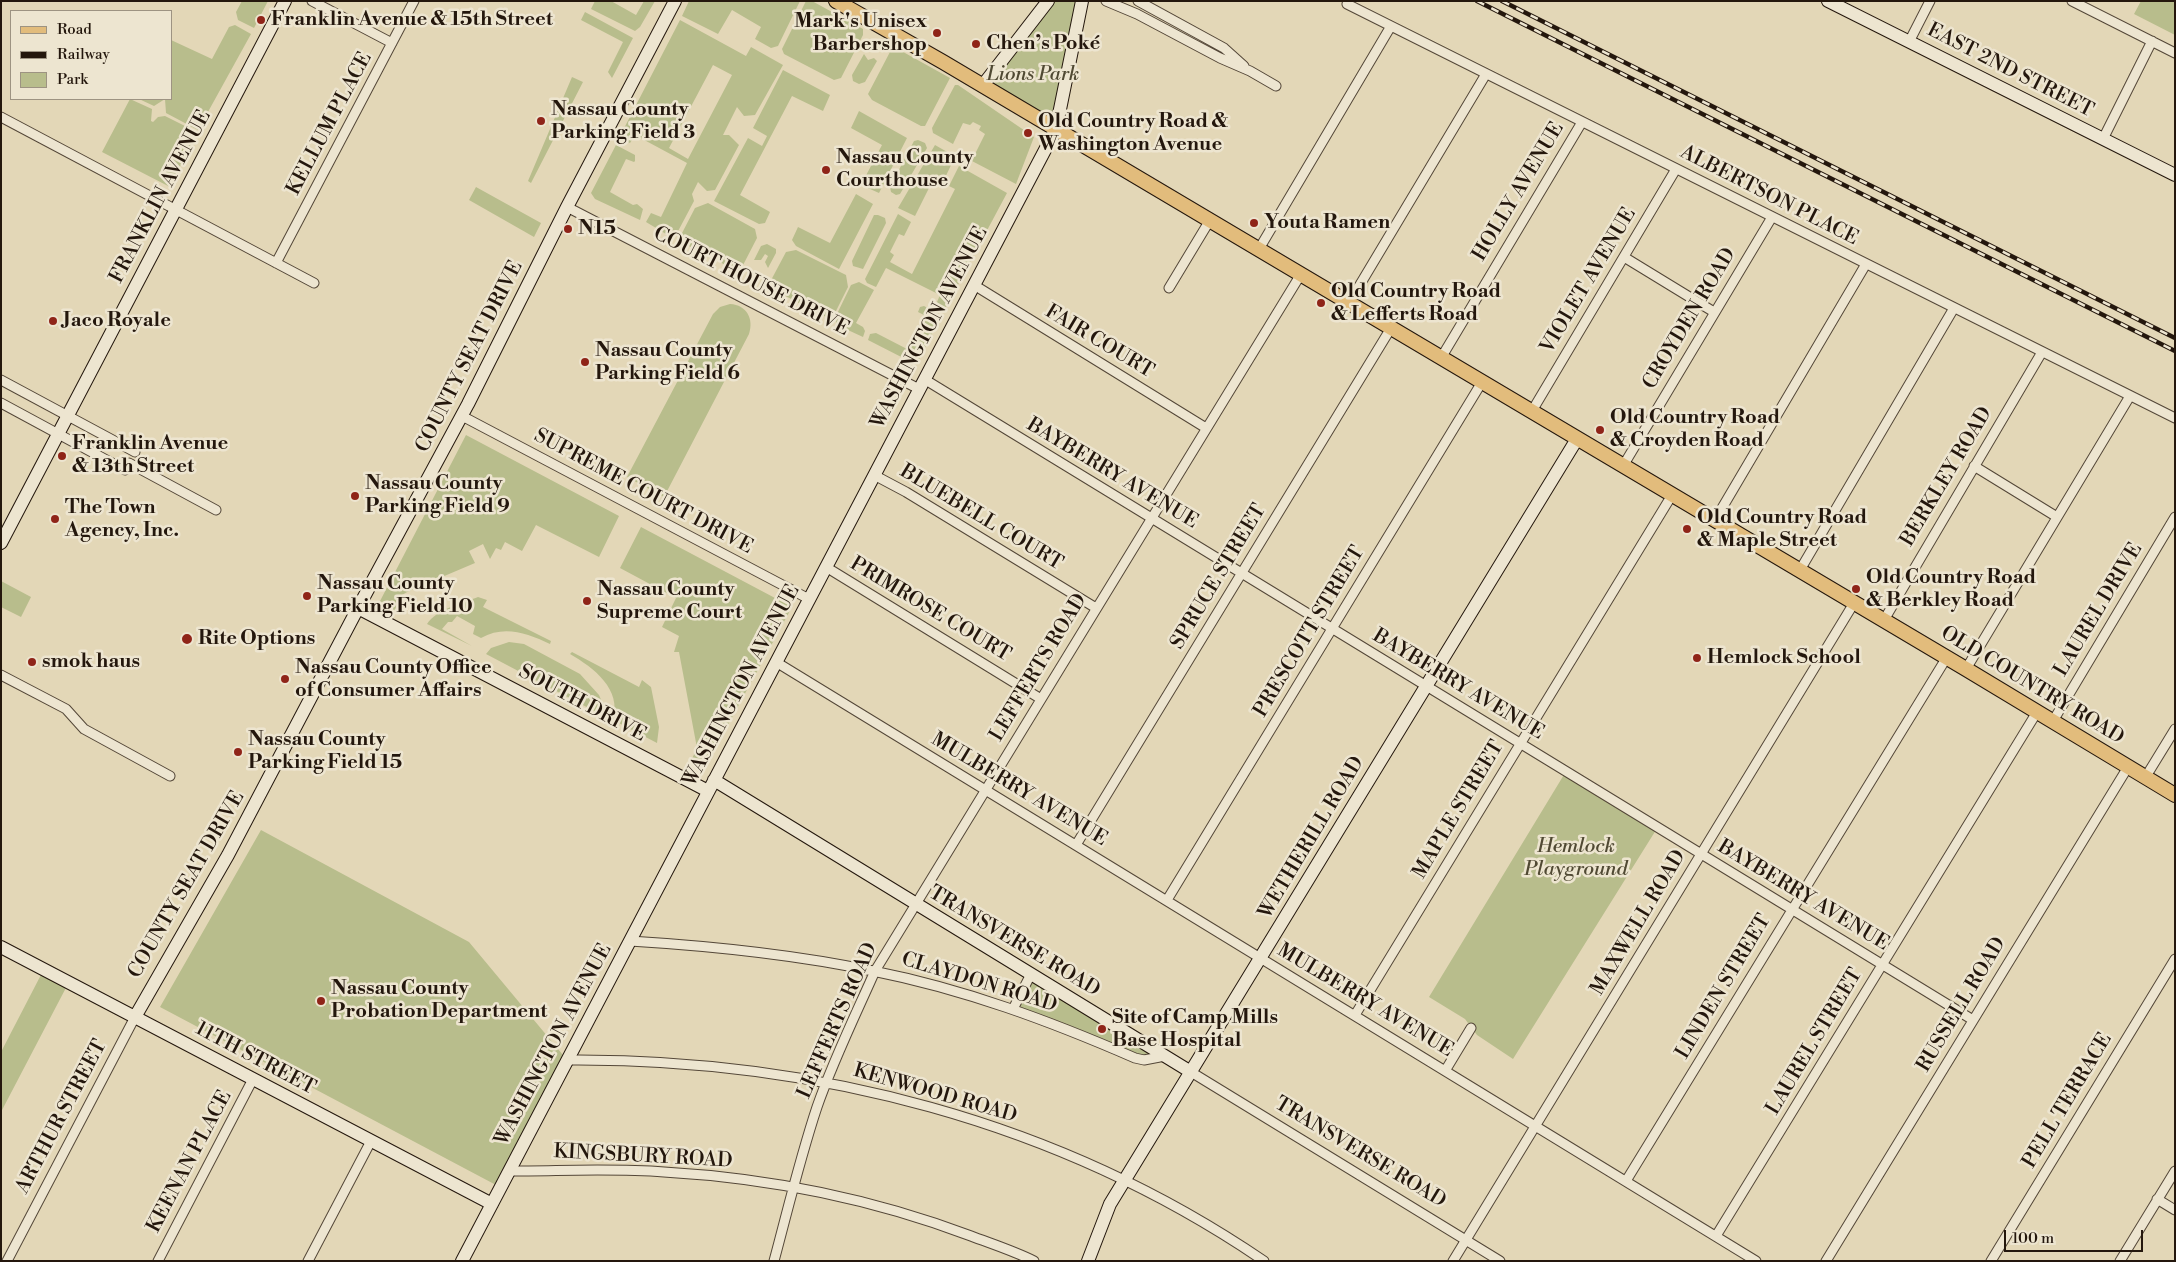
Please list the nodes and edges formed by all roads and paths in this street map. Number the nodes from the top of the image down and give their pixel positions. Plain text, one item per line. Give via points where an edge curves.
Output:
1 (285, 1) edge
2 (312, 1) edge
3 (414, 1) edge
4 (675, 1) edge
5 (836, 1) edge
6 (1048, 1) edge
7 (1082, 1) edge
8 (1106, 1) edge
9 (1138, 1) edge
10 (1828, 1) edge
11 (1930, 1) edge
12 (2072, 1) edge
13 (1347, 4) dead end
14 (1391, 26) junction
15 (2152, 41) junction
16 (1909, 42) junction
17 (392, 43) junction
18 (2175, 53) edge
19 (1250, 71) junction
20 (1486, 74) junction
21 (983, 86) junction
22 (1276, 86) dead end
23 (1, 117) edge
24 (1582, 122) junction
25 (1056, 129) junction
26 (2102, 139) junction
27 (1676, 169) junction
28 (2175, 175) edge
29 (568, 207) junction
30 (175, 210) junction
31 (1772, 217) junction
32 (1210, 220) junction
33 (1259, 249) junction
34 (1624, 257) junction
35 (276, 263) junction
36 (1866, 264) junction
37 (1301, 274) junction
38 (314, 283) dead end
39 (974, 285) junction
40 (1169, 288) dead end
41 (1349, 303) junction
42 (1954, 308) junction
43 (1714, 312) junction
44 (1391, 328) junction
45 (2042, 352) junction
46 (1441, 358) junction
47 (1, 380) edge
48 (1482, 382) junction
49 (922, 384) junction
50 (2130, 396) junction
51 (1, 403) edge
52 (1532, 412) junction
53 (67, 415) junction
54 (462, 416) junction
55 (2175, 418) edge
56 (1206, 428) junction
57 (58, 433) junction
58 (1577, 439) junction
59 (135, 452) dead end
60 (1623, 466) junction
61 (1974, 466) junction
62 (874, 475) junction
63 (1672, 495) junction
64 (216, 510) dead end
65 (2057, 517) junction
66 (2175, 517) edge
67 (1151, 518) junction
68 (1714, 520) junction
69 (1, 543) edge
70 (826, 567) junction
71 (1800, 570) junction
72 (1242, 573) junction
73 (809, 599) junction
74 (1854, 603) junction
75 (358, 608) junction
76 (1096, 608) junction
77 (1884, 620) junction
78 (1332, 629) junction
79 (1946, 657) junction
80 (776, 662) junction
81 (1966, 669) junction
82 (1, 675) edge
83 (1426, 686) junction
84 (1041, 698) junction
85 (2037, 712) junction
86 (2053, 721) junction
87 (2175, 729) edge
88 (1520, 744) junction
89 (2128, 767) junction
90 (170, 776) dead end
91 (2145, 778) junction
92 (711, 786) junction
93 (985, 790) junction
94 (2175, 795) edge
95 (1076, 845) junction
96 (1702, 854) junction
97 (1166, 900) junction
98 (916, 904) junction
99 (1792, 910) junction
100 (630, 941) junction
101 (1, 947) edge
102 (1261, 958) junction
103 (2175, 959) edge
104 (1883, 965) junction
105 (875, 971) junction
106 (1031, 974) junction
107 (1013, 1009) junction
108 (1355, 1015) junction
109 (135, 1016) junction
110 (1973, 1020) junction
111 (1471, 1028) dead end
112 (1165, 1056) junction
113 (567, 1060) junction
114 (1445, 1071) junction
115 (1191, 1072) junction
116 (253, 1078) junction
117 (827, 1082) junction
118 (1536, 1126) junction
119 (371, 1141) junction
120 (509, 1171) junction
121 (2175, 1171) edge
122 (1626, 1181) junction
123 (1124, 1182) junction
124 (794, 1188) junction
125 (2157, 1200) junction
126 (492, 1204) junction
127 (2175, 1210) edge
128 (1716, 1236) junction
129 (1466, 1240) junction
130 (7, 1261) edge
131 (158, 1261) edge
132 (308, 1261) edge
133 (462, 1261) edge
134 (774, 1261) edge
135 (1034, 1261) edge
136 (1088, 1261) edge
137 (1264, 1261) edge
138 (1453, 1261) edge
139 (1500, 1261) edge
140 (1756, 1261) edge
141 (1826, 1261) edge
142 (1991, 1261) edge
143 (2120, 1261) edge

1 - 30 street, FRANKLIN AVENUE
2 - 17 street
3 - 17 street, KELLUM PLACE
4 - 29 street, COUNTY SEAT DRIVE
5 - 21 main road, OLD COUNTRY ROAD
6 - 21 street
7 - 25 street, WASHINGTON AVENUE
8 - 19 street
9 - 19 street via 1224,48
10 - 16 street, EAST 2ND STREET
11 - 16 street
12 - 15 street
13 - 14 street, ALBERTSON PLACE
14 - 20 street, ALBERTSON PLACE
14 - 33 street
15 - 18 street
15 - 26 street
16 - 26 street, EAST 2ND STREET
17 - 35 street, KELLUM PLACE
19 - 22 street
20 - 24 street, ALBERTSON PLACE
20 - 41 street
21 - 25 main road, OLD COUNTRY ROAD
23 - 30 street
24 - 27 street, ALBERTSON PLACE
24 - 46 street, HOLLY AVENUE
25 - 32 main road, OLD COUNTRY ROAD
25 - 39 street, WASHINGTON AVENUE
26 - 28 street, EAST 2ND STREET
27 - 31 street, ALBERTSON PLACE
27 - 34 street, VIOLET AVENUE
29 - 49 street, COURT HOUSE DRIVE
29 - 54 street, COUNTY SEAT DRIVE
30 - 35 street
30 - 53 street, FRANKLIN AVENUE
31 - 36 street, ALBERTSON PLACE
31 - 43 street, CROYDEN ROAD
32 - 33 main road, OLD COUNTRY ROAD
32 - 40 street
33 - 37 main road, OLD COUNTRY ROAD
34 - 43 street
34 - 52 street, VIOLET AVENUE
35 - 38 street
36 - 42 street, ALBERTSON PLACE
36 - 68 street
37 - 41 main road, OLD COUNTRY ROAD
37 - 56 street, LEFFERTS ROAD
39 - 49 street, WASHINGTON AVENUE
39 - 56 street, FAIR COURT
41 - 44 main road, OLD COUNTRY ROAD
42 - 45 street, ALBERTSON PLACE
42 - 71 street
43 - 60 street, CROYDEN ROAD
44 - 46 main road, OLD COUNTRY ROAD
44 - 72 street, SPRUCE STREET
45 - 50 street, ALBERTSON PLACE
45 - 61 street, BERKLEY ROAD
46 - 48 main road, OLD COUNTRY ROAD
47 - 53 street
48 - 52 main road, OLD COUNTRY ROAD
48 - 78 street, PRESCOTT STREET
49 - 62 street, WASHINGTON AVENUE
49 - 67 street, BAYBERRY AVENUE
50 - 55 street, ALBERTSON PLACE
50 - 65 street
51 - 57 street
52 - 58 main road, OLD COUNTRY ROAD
53 - 57 street, FRANKLIN AVENUE
53 - 59 street
54 - 73 street, SUPREME COURT DRIVE
54 - 75 street, COUNTY SEAT DRIVE
56 - 67 street, LEFFERTS ROAD
57 - 64 street
57 - 69 street, FRANKLIN AVENUE
58 - 60 main road, OLD COUNTRY ROAD
58 - 83 street, WETHERILL ROAD
60 - 63 main road, OLD COUNTRY ROAD
61 - 65 street
61 - 77 street, BERKLEY ROAD
62 - 70 street, WASHINGTON AVENUE
62 - 76 street, BLUEBELL COURT
63 - 68 main road, OLD COUNTRY ROAD
63 - 88 street, MAPLE STREET
65 - 81 street
66 - 86 street, LAUREL DRIVE
67 - 72 street, BAYBERRY AVENUE
67 - 76 street, LEFFERTS ROAD
68 - 71 main road, OLD COUNTRY ROAD
70 - 73 street, WASHINGTON AVENUE
70 - 84 street, PRIMROSE COURT
71 - 74 main road, OLD COUNTRY ROAD
72 - 78 street, BAYBERRY AVENUE
72 - 95 street, SPRUCE STREET
73 - 80 street, WASHINGTON AVENUE
74 - 77 main road, OLD COUNTRY ROAD
74 - 96 street, MAXWELL ROAD
75 - 92 street, SOUTH DRIVE
75 - 109 street, COUNTY SEAT DRIVE via 228,855
76 - 84 street, LEFFERTS ROAD
77 - 79 main road, OLD COUNTRY ROAD
78 - 83 street, BAYBERRY AVENUE
78 - 97 street, PRESCOTT STREET
79 - 81 main road, OLD COUNTRY ROAD
79 - 99 street, LINDEN STREET
80 - 92 street, WASHINGTON AVENUE
80 - 93 street, MULBERRY AVENUE
81 - 85 main road, OLD COUNTRY ROAD
82 - 90 street via 66,709 84,729
83 - 88 street, BAYBERRY AVENUE
83 - 102 street, WETHERILL ROAD
84 - 93 street, LEFFERTS ROAD
85 - 86 main road, OLD COUNTRY ROAD
85 - 104 street, LAUREL STREET
86 - 89 main road, OLD COUNTRY ROAD
87 - 91 street
88 - 96 street, BAYBERRY AVENUE
88 - 108 street, MAPLE STREET
89 - 91 main road, OLD COUNTRY ROAD
89 - 110 street, RUSSELL ROAD
91 - 94 main road, OLD COUNTRY ROAD
92 - 98 street, TRANSVERSE ROAD
92 - 100 street, WASHINGTON AVENUE
93 - 95 street, MULBERRY AVENUE
93 - 98 street, LEFFERTS ROAD
95 - 97 street, MULBERRY AVENUE
96 - 99 street, BAYBERRY AVENUE
96 - 118 street, MAXWELL ROAD
97 - 102 street, MULBERRY AVENUE
98 - 105 street, LEFFERTS ROAD
98 - 106 street, TRANSVERSE ROAD
99 - 104 street, BAYBERRY AVENUE
99 - 122 street, LINDEN STREET
100 - 105 street, CLAYDON ROAD via 757,952
100 - 113 street, WASHINGTON AVENUE
101 - 109 street, 11TH STREET
102 - 108 street, MULBERRY AVENUE
102 - 115 street, WETHERILL ROAD
103 - 142 street, PELL TERRACE
104 - 110 street, BAYBERRY AVENUE
104 - 128 street, LAUREL STREET
105 - 107 street, CLAYDON ROAD
105 - 117 street, LEFFERTS ROAD
106 - 107 street
106 - 112 street, TRANSVERSE ROAD
107 - 112 street, CLAYDON ROAD via 1135,1058 1144,1060
108 - 114 street, MULBERRY AVENUE
109 - 116 street, 11TH STREET
109 - 130 street, ARTHUR STREET
110 - 141 street, RUSSELL ROAD
111 - 114 street
112 - 115 street, TRANSVERSE ROAD
113 - 117 street, KENWOOD ROAD via 693,1063
113 - 120 street, WASHINGTON AVENUE
114 - 118 street, MULBERRY AVENUE
115 - 123 street, WETHERILL ROAD
115 - 129 street, TRANSVERSE ROAD
116 - 119 street, 11TH STREET
116 - 131 street, KEENAN PLACE
117 - 123 street, KENWOOD ROAD via 916,1102 998,1128 1080,1160
117 - 124 street, LEFFERTS ROAD
118 - 122 street, MULBERRY AVENUE
118 - 129 street, MAXWELL ROAD
119 - 126 street, 11TH STREET
119 - 132 street
120 - 124 street, KINGSBURY ROAD via 664,1172
120 - 126 street, WASHINGTON AVENUE
121 - 125 street
122 - 128 street, MULBERRY AVENUE
123 - 136 street, WETHERILL ROAD via 1110,1204
123 - 137 street, KENWOOD ROAD via 1208,1225
124 - 134 street, LEFFERTS ROAD
124 - 135 street, KINGSBURY ROAD via 911,1216
125 - 127 street
125 - 143 street
126 - 133 street, WASHINGTON AVENUE
128 - 140 street, MULBERRY AVENUE
129 - 138 street, MAXWELL ROAD
129 - 139 street, TRANSVERSE ROAD

